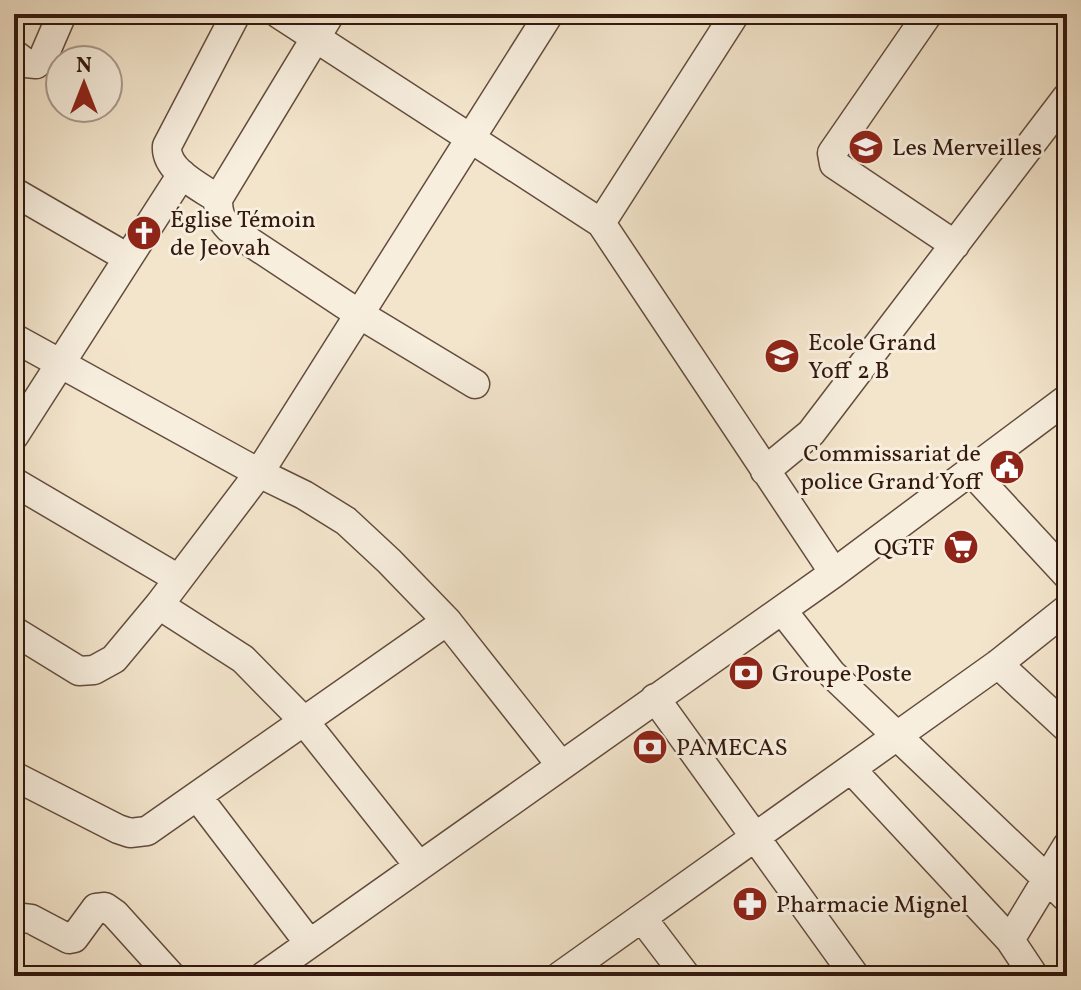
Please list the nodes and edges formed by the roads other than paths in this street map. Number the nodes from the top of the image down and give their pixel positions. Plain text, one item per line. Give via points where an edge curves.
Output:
1 (62, 14) edge
2 (236, 14) edge
3 (279, 14) edge
4 (549, 14) edge
5 (735, 14) edge
6 (928, 14) edge
7 (323, 26) edge
8 (14, 54) edge
9 (1067, 97) edge
10 (470, 138) junction
11 (182, 174) junction
12 (14, 192) edge
13 (218, 199) junction
14 (601, 223) junction
15 (955, 245) junction
16 (128, 258) junction
17 (359, 314) junction
18 (14, 338) edge
19 (60, 365) junction
20 (475, 384) dead end
21 (1067, 399) edge
22 (14, 436) edge
23 (970, 470) junction
24 (765, 471) junction
25 (259, 473) junction
26 (14, 482) edge
27 (834, 573) junction
28 (1067, 575) edge
29 (177, 578) junction
30 (159, 605) junction
31 (1067, 609) edge
32 (782, 610) junction
33 (447, 621) junction
34 (14, 631) edge
35 (998, 664) junction
36 (655, 698) junction
37 (304, 721) junction
38 (1067, 728) edge
39 (896, 737) junction
40 (560, 764) junction
41 (851, 769) junction
42 (14, 776) edge
43 (197, 796) junction
44 (755, 837) junction
45 (1067, 846) edge
46 (419, 866) junction
47 (1046, 877) junction
48 (1067, 898) edge
49 (20, 914) edge
50 (642, 918) junction
51 (1010, 940) junction
52 (309, 943) junction
53 (171, 976) edge
54 (264, 976) edge
55 (560, 976) edge
56 (686, 976) edge
57 (855, 976) edge
58 (1034, 976) edge

1 - 8 street via 36,64
2 - 11 street via 167,146 170,162
3 - 7 street
4 - 10 street
5 - 14 street
6 - 15 street via 831,159
7 - 10 street
7 - 13 street
9 - 15 street
10 - 14 street
10 - 17 street
11 - 13 street
11 - 16 street
12 - 16 street
13 - 17 street via 218,212 229,228
14 - 24 street
15 - 24 street via 811,433
16 - 19 street
17 - 20 street
17 - 25 street
18 - 19 street
19 - 22 street
19 - 25 street
21 - 23 street
23 - 27 street
23 - 28 street
24 - 27 street
25 - 29 street
25 - 33 street via 346,521
26 - 29 street
27 - 32 street
29 - 30 street
30 - 34 street via 114,659 94,670 79,671
30 - 37 street via 243,659
31 - 35 street
32 - 36 street
32 - 39 street via 832,674
33 - 37 street
33 - 40 street
35 - 38 street
35 - 39 street
36 - 40 street
36 - 44 street
37 - 43 street
37 - 46 street
39 - 41 street
39 - 47 street
40 - 46 street
41 - 44 street
41 - 51 street
42 - 43 street via 130,833 147,831
43 - 52 street
44 - 50 street
44 - 57 street
45 - 47 street
46 - 52 street
47 - 48 street
47 - 51 street
49 - 53 street via 69,939 96,908 105,907
50 - 55 street
50 - 56 street
51 - 58 street
52 - 54 street

